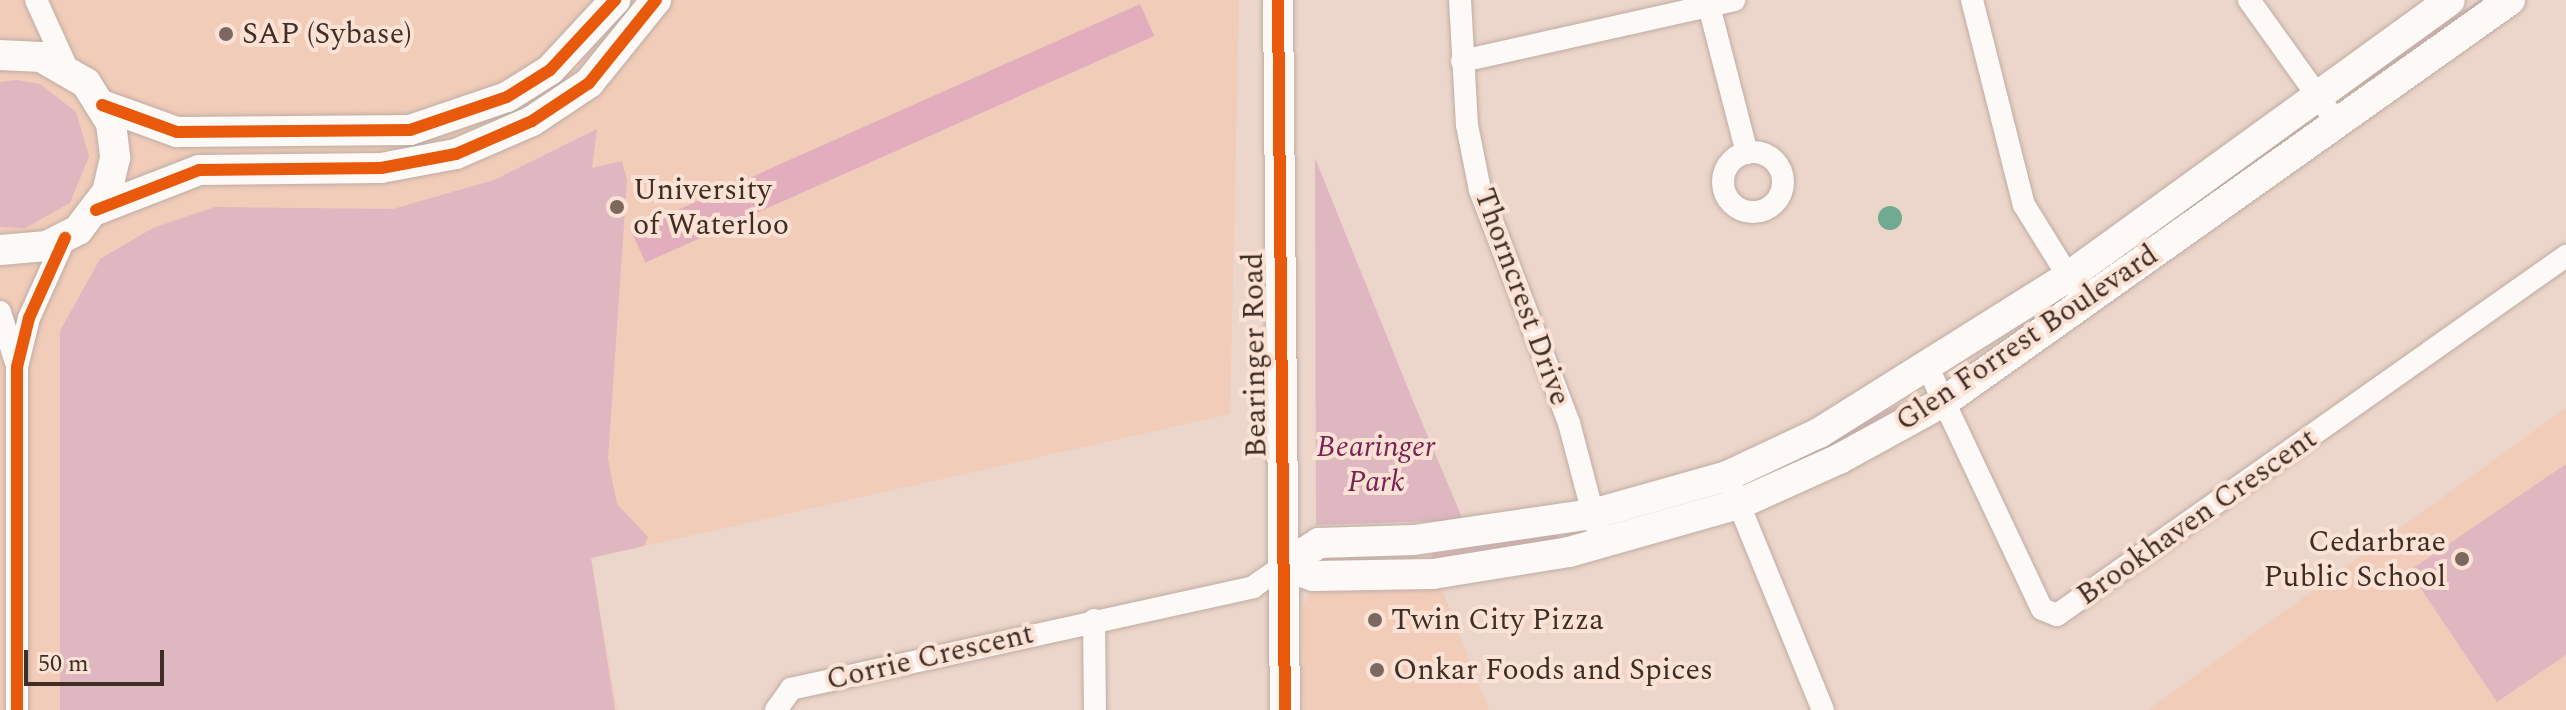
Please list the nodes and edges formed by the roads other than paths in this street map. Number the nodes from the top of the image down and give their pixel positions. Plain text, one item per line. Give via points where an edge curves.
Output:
1 (36, 0) edge
2 (615, 0) edge
3 (656, 0) edge
4 (1278, 0) edge
5 (1460, 0) edge
6 (1734, 0) edge
7 (1972, 0) edge
8 (2249, 0) edge
9 (2450, 0) edge
10 (2510, 0) edge
11 (1709, 6) junction
12 (0, 55) edge
13 (1462, 61) junction
14 (67, 68) junction
15 (2318, 96) junction
16 (102, 105) junction
17 (2337, 123) junction
18 (1747, 153) dead end
19 (96, 210) junction
20 (65, 238) junction
21 (0, 250) edge
22 (2566, 256) edge
23 (2076, 289) junction
24 (0, 312) edge
25 (17, 367) junction
26 (1929, 370) junction
27 (1945, 401) junction
28 (1727, 476) junction
29 (1739, 504) junction
30 (1597, 528) junction
31 (1283, 566) junction
32 (1094, 620) junction
33 (17, 710) edge
34 (776, 710) edge
35 (1095, 710) edge
36 (1285, 710) edge
37 (1823, 710) edge

1 - 14 street
2 - 16 street via 550,70 507,97 410,130 177,132
3 - 19 street via 589,83 532,121 456,154 381,168 199,170
4 - 31 street, Bearinger Road
5 - 13 street, Thorncrest Drive
6 - 11 street
7 - 23 street via 2024,205
8 - 15 street
9 - 15 street, Glen Forrest Boulevard
10 - 17 street, Glen Forrest Boulevard
11 - 13 street
11 - 18 street
12 - 14 street via 41,57
13 - 30 street, Thorncrest Drive via 1480,190 1571,428
14 - 16 street
15 - 17 street
15 - 23 street, Glen Forrest Boulevard
16 - 19 street via 115,158
17 - 23 street, Glen Forrest Boulevard
19 - 20 street
20 - 21 street via 28,251
20 - 25 street via 29,318
22 - 27 street, Brookhaven Crescent via 2057,615 2042,609
23 - 26 street, Glen Forrest Boulevard
23 - 27 street, Glen Forrest Boulevard
24 - 25 street
25 - 33 street
26 - 27 street, Brookhaven Crescent
26 - 28 street, Glen Forrest Boulevard
27 - 29 street, Glen Forrest Boulevard
28 - 29 street
28 - 30 street, Glen Forrest Boulevard
29 - 30 street, Glen Forrest Boulevard
29 - 37 street
30 - 31 street, Glen Forrest Boulevard via 1433,574 1313,576
31 - 32 street, Corrie Crescent via 1253,587
31 - 36 street, Bearinger Road
32 - 34 street, Corrie Crescent via 791,689
32 - 35 street

